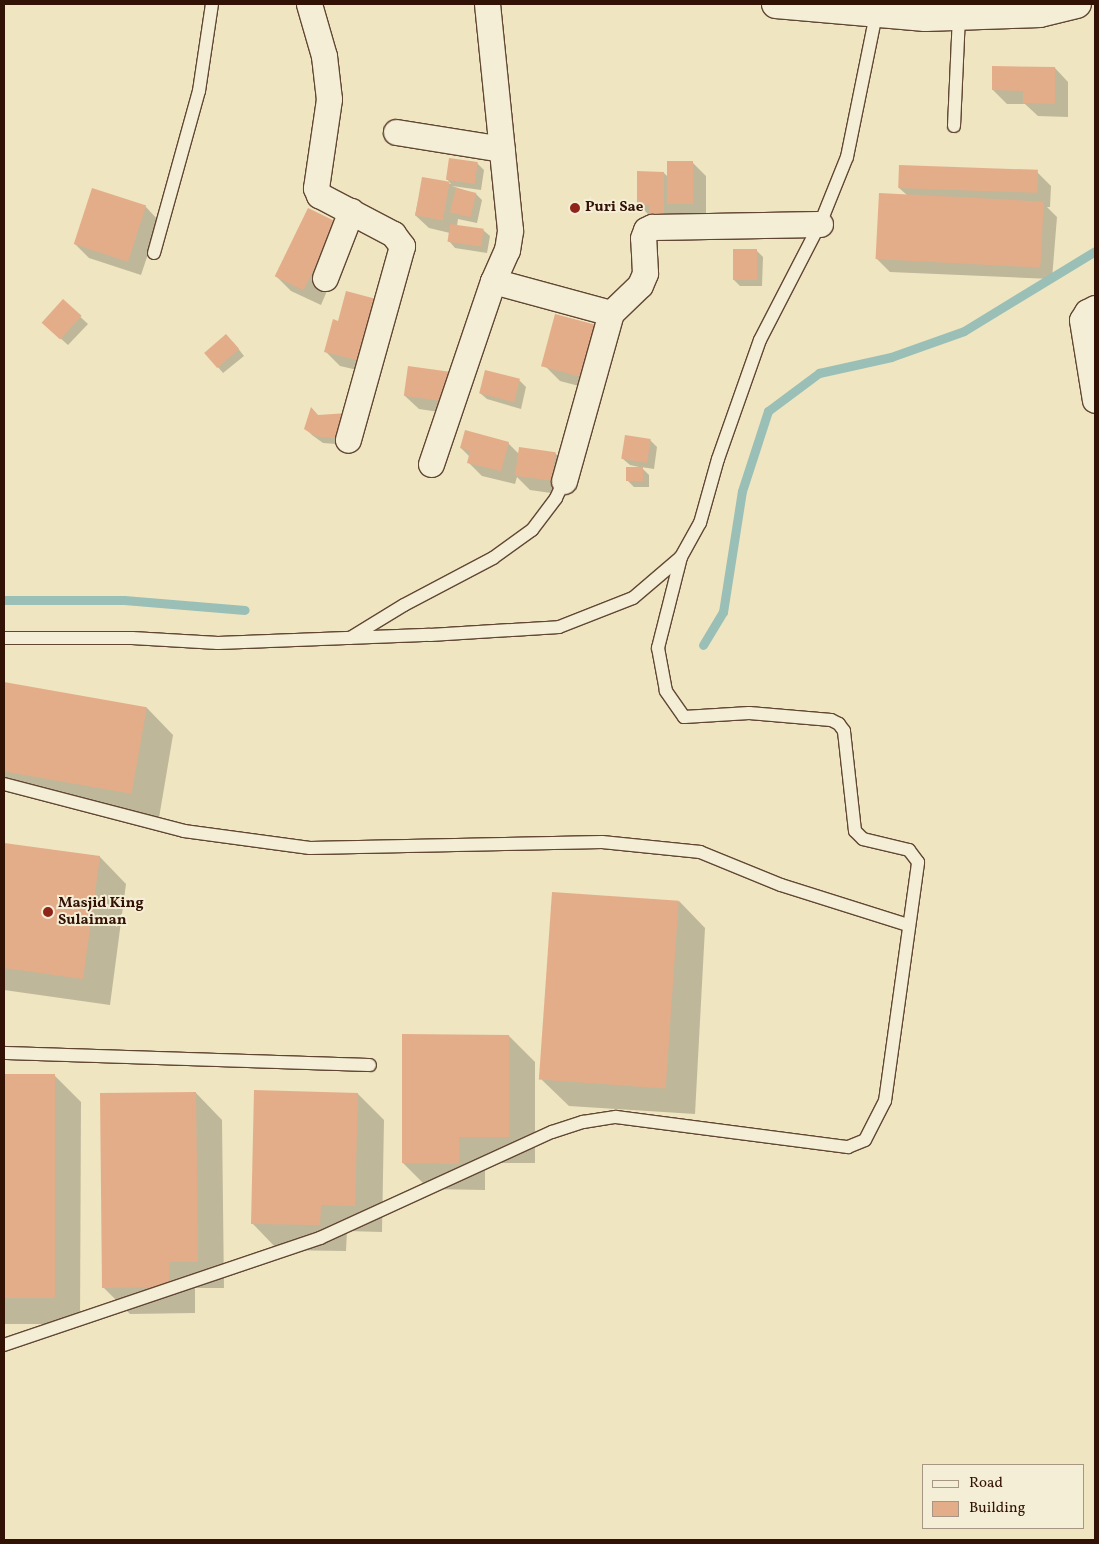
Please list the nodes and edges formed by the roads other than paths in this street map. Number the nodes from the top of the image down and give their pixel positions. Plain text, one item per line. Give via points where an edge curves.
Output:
1 (212, 4) edge
2 (309, 4) edge
3 (487, 4) edge
4 (776, 4) edge
5 (1077, 4) edge
6 (1040, 9) edge
7 (925, 11) edge
8 (876, 14) junction
9 (959, 17) junction
10 (954, 126) dead end
11 (396, 132) dead end
12 (502, 149) junction
13 (351, 211) junction
14 (820, 224) junction
15 (154, 253) dead end
16 (325, 278) dead end
17 (493, 281) junction
18 (1095, 308) edge
19 (611, 313) junction
20 (1095, 400) edge
21 (348, 440) dead end
22 (431, 464) dead end
23 (564, 481) joint
24 (681, 557) junction
25 (4, 638) edge
26 (349, 638) junction
27 (4, 784) edge
28 (908, 925) junction
29 (4, 1053) edge
30 (370, 1065) dead end
31 (4, 1345) edge

1 - 15 lane via 199,91
2 - 13 street via 324,56 329,99 316,188 319,194
3 - 12 street
4 - 8 street
5 - 6 street
6 - 9 street
7 - 8 street
7 - 9 street
8 - 14 lane via 847,157
9 - 10 lane
11 - 12 street
12 - 17 street via 510,230 507,250
13 - 16 street
13 - 21 street via 393,234 402,246
14 - 19 street via 772,223 646,230 645,273 640,285
14 - 24 lane via 760,340 718,459 700,523
17 - 19 street
17 - 22 street
18 - 20 street via 1082,320
19 - 23 street
23 - 26 lane via 556,498 532,530 493,558
24 - 26 lane via 632,598 559,627
24 - 28 lane via 658,648 666,691 684,717 749,713 831,720 839,724 844,731 855,831 862,839 909,850 918,862
25 - 26 lane via 132,638 218,643
27 - 28 lane via 184,831 310,848 602,842 700,852 781,885
28 - 31 lane via 885,1101 865,1140 848,1146 616,1117 583,1122 552,1132 320,1238
29 - 30 lane

